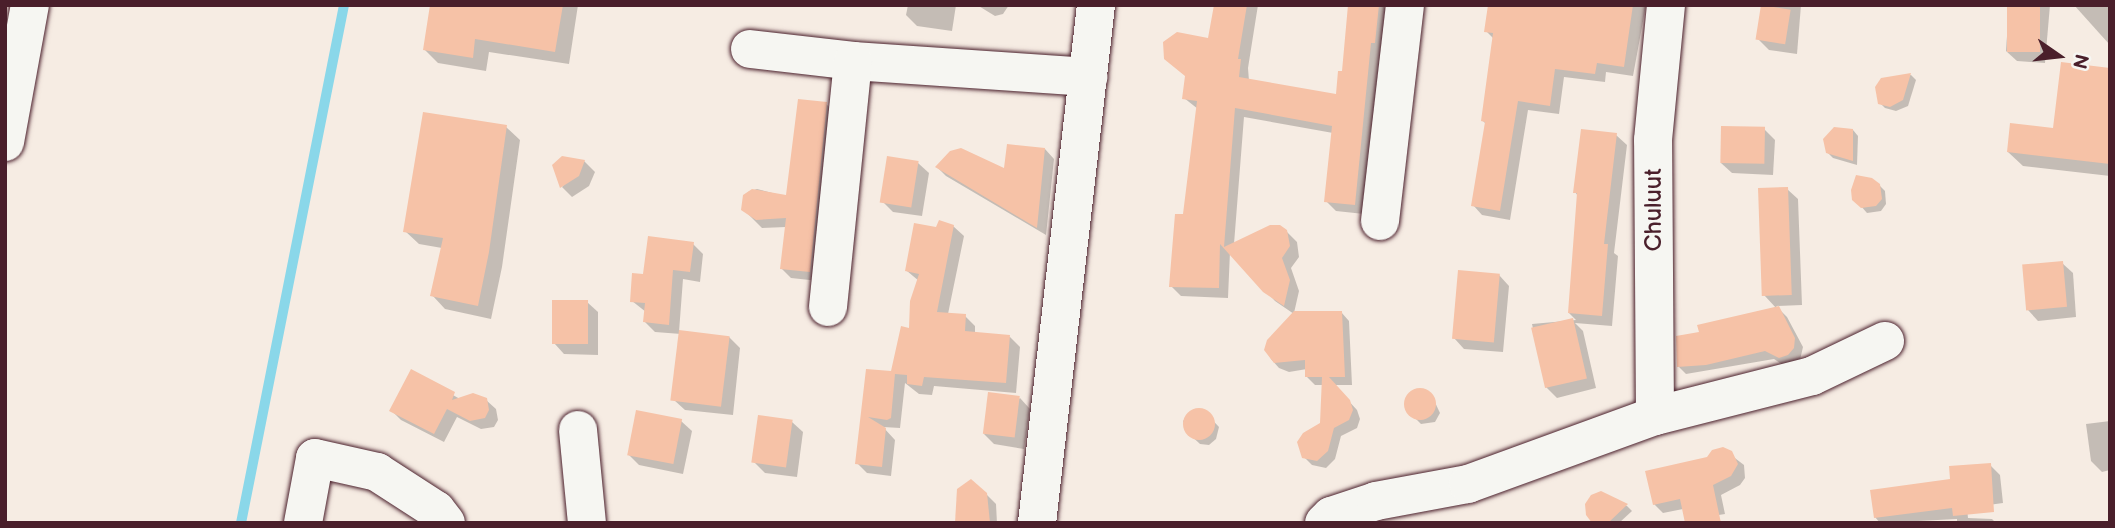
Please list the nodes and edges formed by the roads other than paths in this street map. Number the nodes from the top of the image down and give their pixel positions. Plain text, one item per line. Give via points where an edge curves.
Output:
1 (30, 5) edge
2 (1096, 5) edge
3 (1405, 5) edge
4 (1666, 5) edge
5 (750, 50) dead end
6 (853, 61) junction
7 (1088, 77) junction
8 (5, 142) edge
9 (1380, 221) dead end
10 (828, 307) dead end
11 (1885, 341) dead end
12 (1655, 415) junction
13 (578, 430) dead end
14 (303, 523) edge
15 (446, 523) edge
16 (587, 523) edge
17 (1037, 523) edge
18 (1324, 523) edge

1 - 8 street
2 - 7 street
3 - 9 street
4 - 12 street, Chuluut via 1653,140
5 - 6 street
6 - 7 street
6 - 10 street
7 - 17 street
11 - 12 street via 1812,376
12 - 18 street via 1468,484 1376,500 1331,516
13 - 16 street
14 - 15 street via 315,458 377,472 436,510

